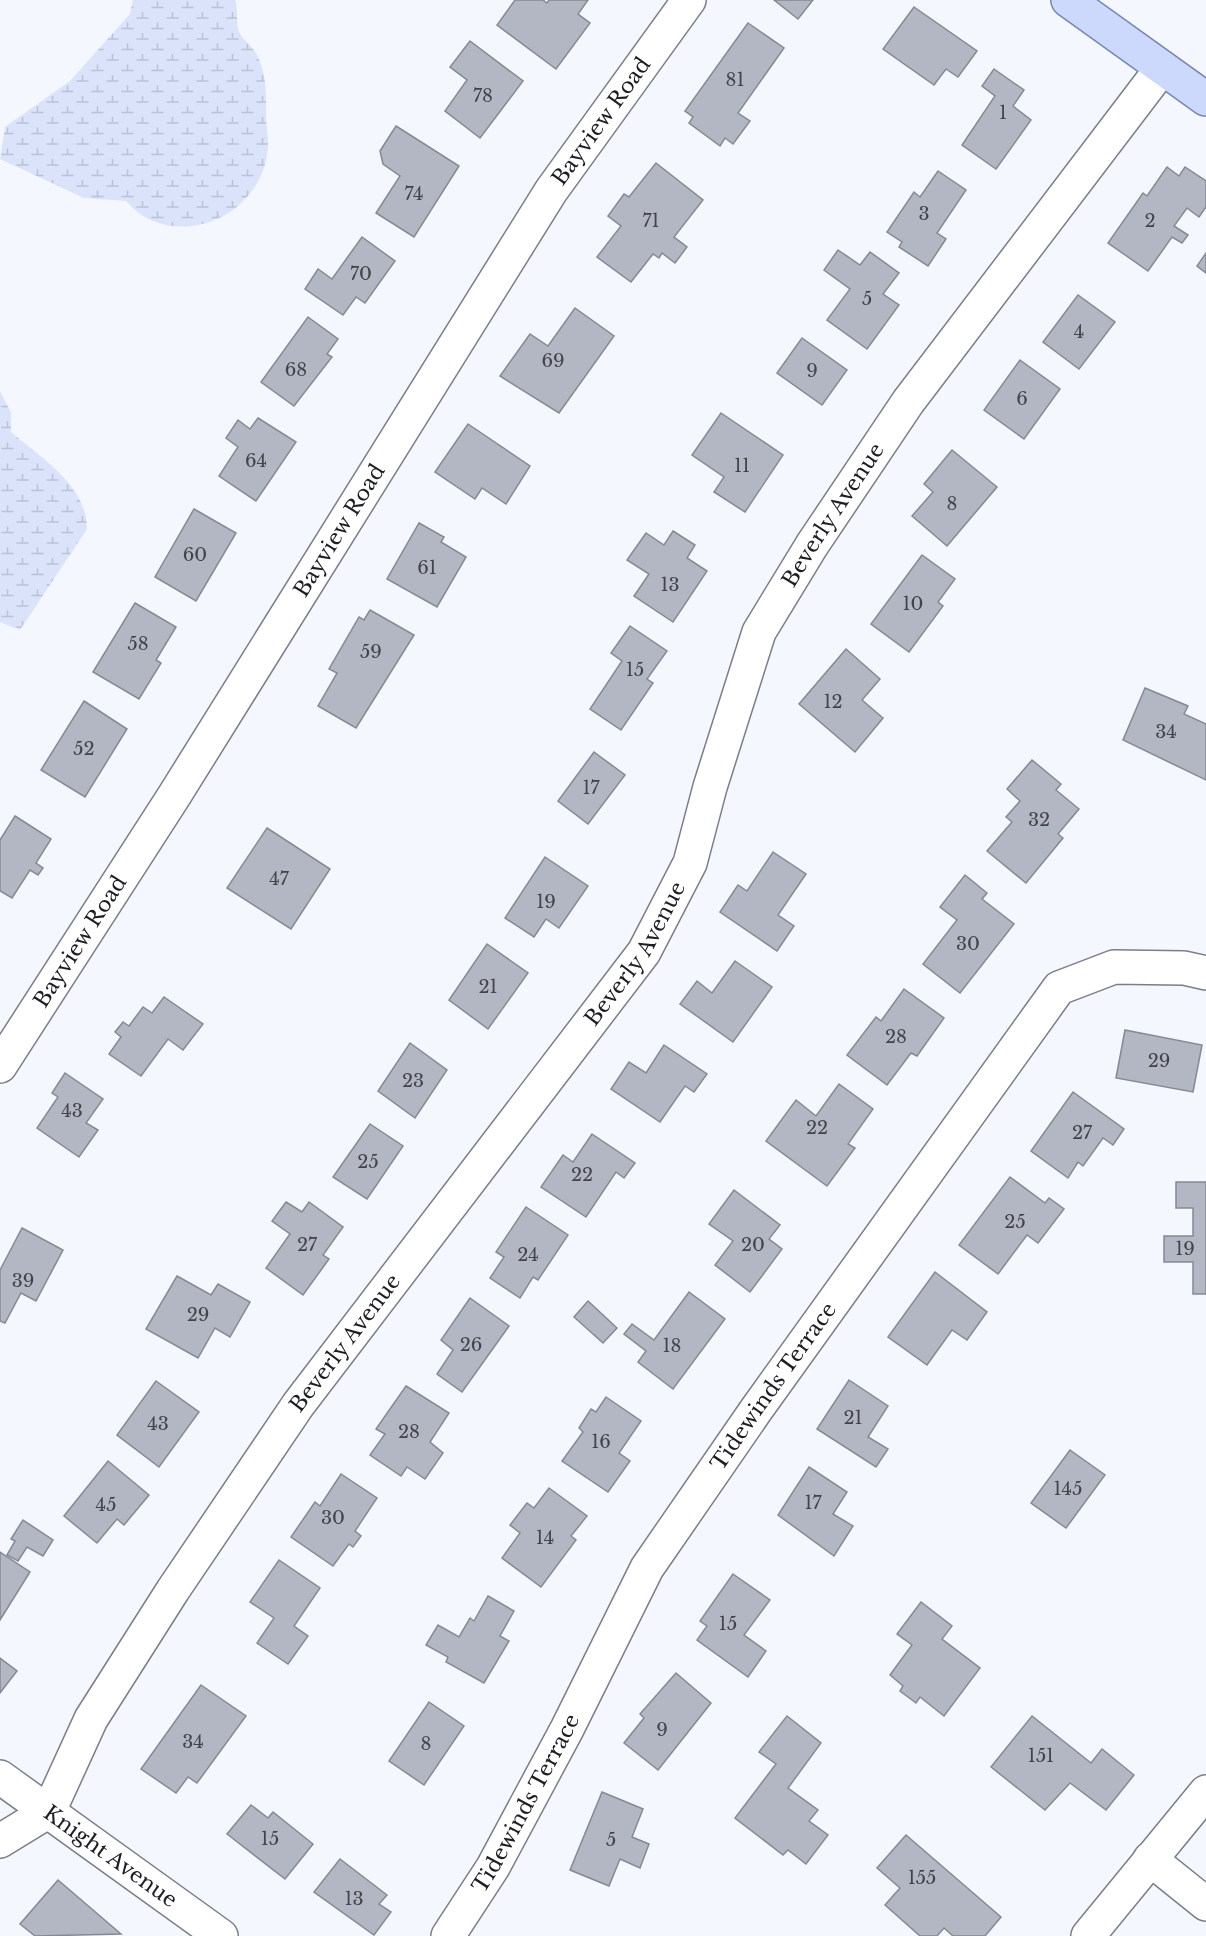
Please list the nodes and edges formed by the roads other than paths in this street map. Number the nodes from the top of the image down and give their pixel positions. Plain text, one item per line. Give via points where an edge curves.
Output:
1 (689, 0) edge
2 (1068, 0) edge
3 (1162, 68) junction
4 (1206, 99) edge
5 (1206, 973) edge
6 (0, 1066) edge
7 (0, 1777) edge
8 (1206, 1792) edge
9 (49, 1811) junction
10 (0, 1841) edge
11 (1150, 1859) junction
12 (1206, 1904) edge
13 (221, 1936) edge
14 (448, 1936) edge
15 (1088, 1936) edge

1 - 6 street, Bayview Road via 551,191 187,776
2 - 3 main road
3 - 4 main road
3 - 9 street, Beverly Avenue via 908,402 759,632 690,863 644,952 298,1405 98,1709
5 - 14 street, Tidewinds Terrace via 1184,968 1114,967 1059,988 647,1568 493,1867
7 - 9 street, Knight Avenue
8 - 11 street
9 - 10 street
9 - 13 street, Knight Avenue
11 - 12 street
11 - 15 street

